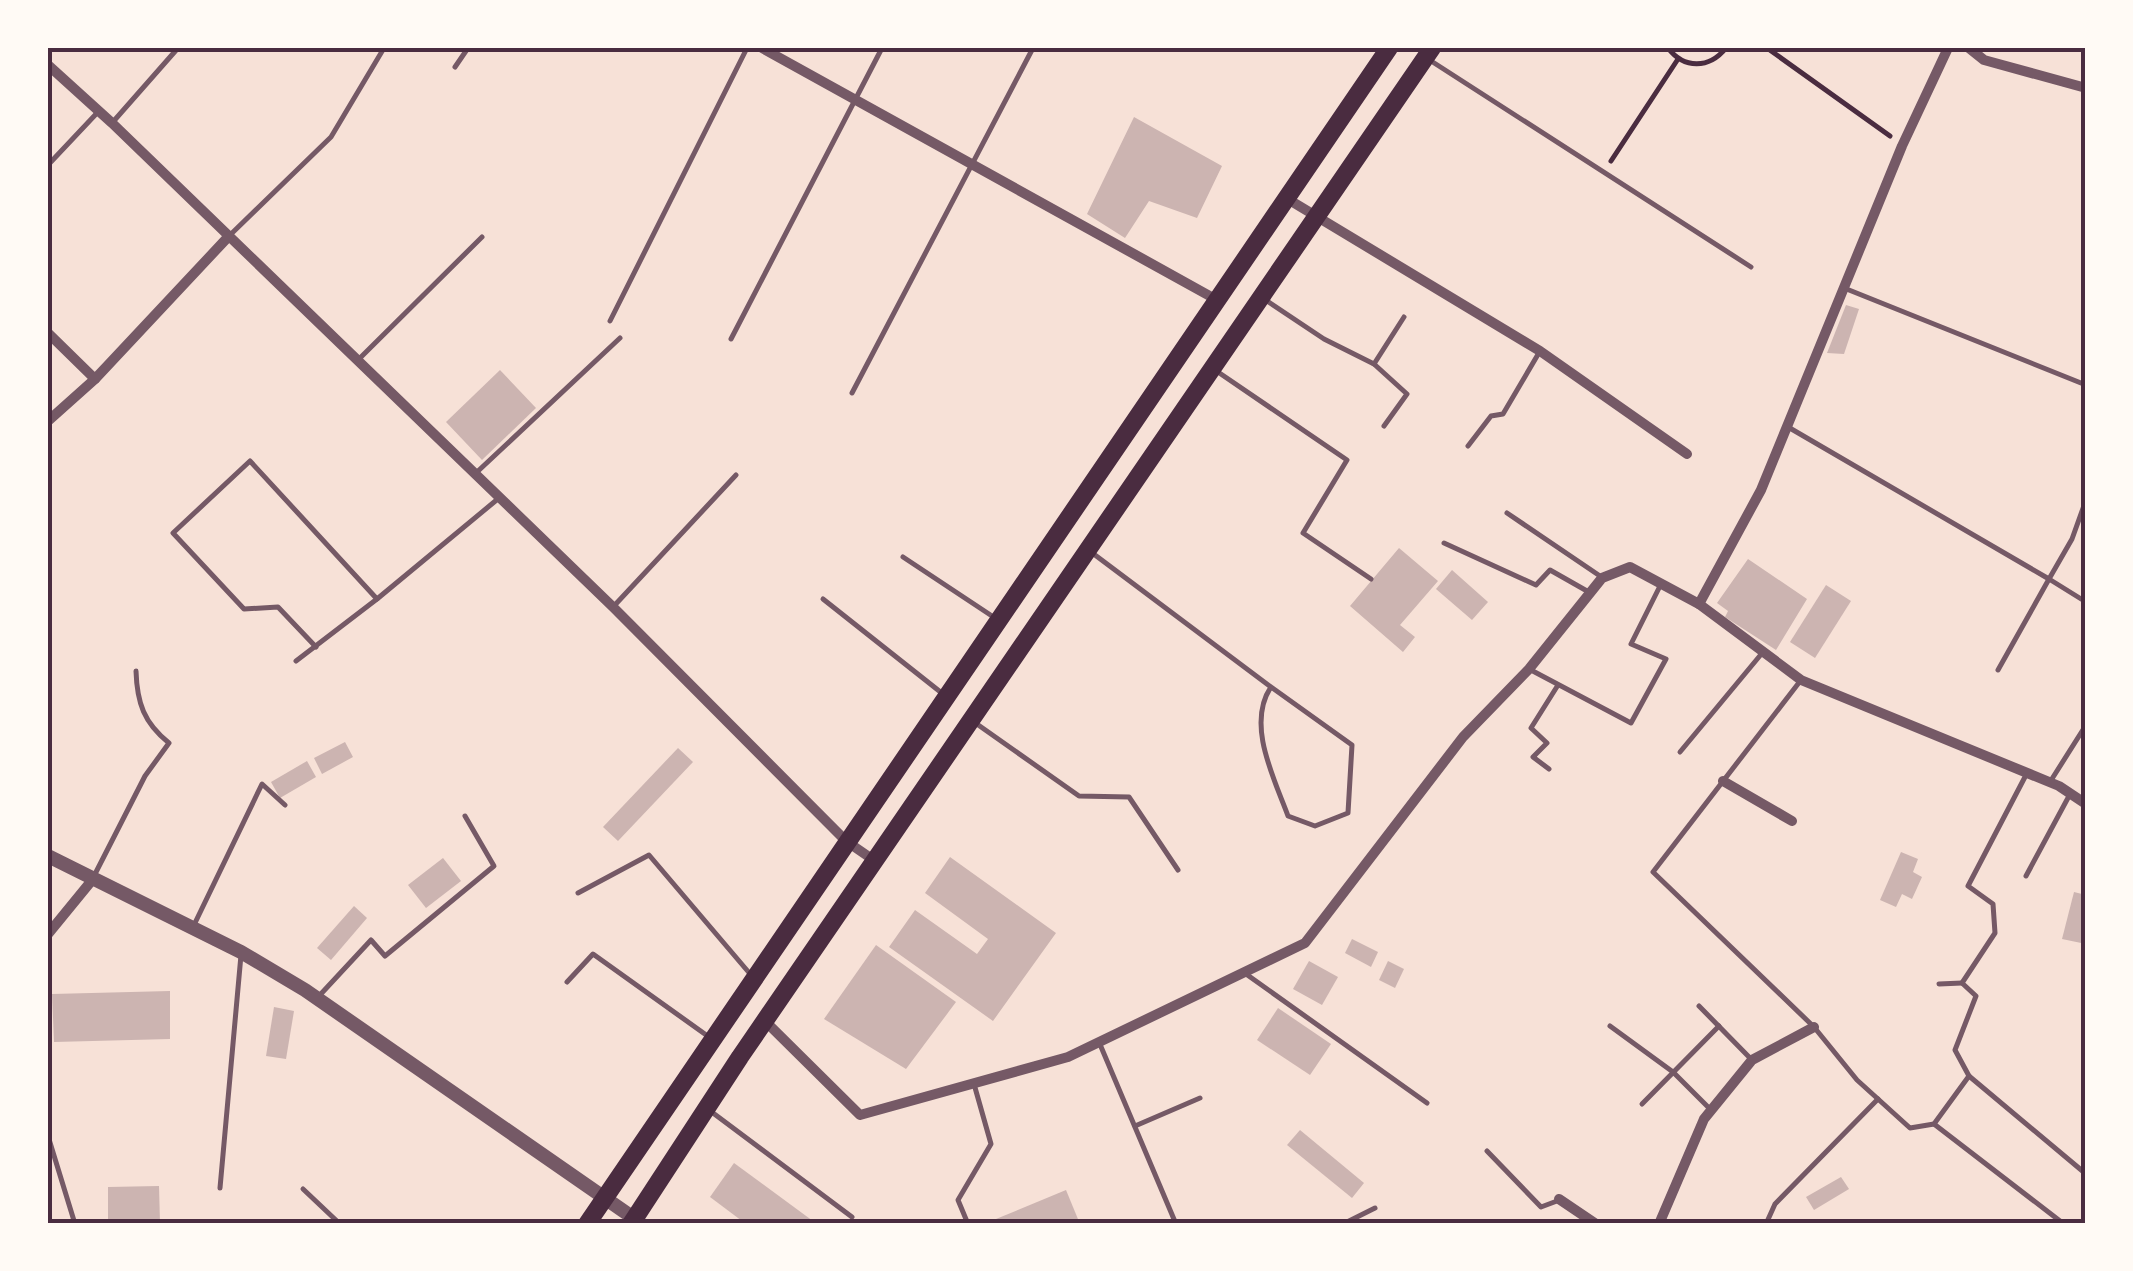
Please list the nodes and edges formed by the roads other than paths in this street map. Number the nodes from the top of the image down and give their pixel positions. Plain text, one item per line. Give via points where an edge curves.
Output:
1 (178, 48) edge
2 (384, 48) edge
3 (468, 48) edge
4 (747, 48) edge
5 (762, 48) edge
6 (882, 48) edge
7 (1033, 48) edge
8 (1389, 48) edge
9 (1948, 48) edge
10 (1969, 48) edge
11 (781, 52) edge
12 (1428, 52) edge
13 (48, 65) edge
14 (455, 67) dead end
15 (2086, 88) edge
16 (856, 98) junction
17 (100, 111) junction
18 (112, 123) junction
19 (970, 164) junction
20 (48, 165) edge
21 (1286, 198) junction
22 (1316, 218) junction
23 (229, 236) junction
24 (482, 237) dead end
25 (1751, 266) dead end
26 (1844, 288) junction
27 (1262, 298) junction
28 (1218, 300) junction
29 (1404, 318) dead end
30 (610, 321) dead end
31 (48, 333) edge
32 (620, 338) dead end
33 (731, 339) dead end
34 (1540, 352) junction
35 (358, 360) junction
36 (1374, 364) junction
37 (1213, 369) junction
38 (95, 380) junction
39 (2086, 385) edge
40 (852, 393) dead end
41 (48, 421) edge
42 (1384, 426) dead end
43 (1788, 428) junction
44 (1468, 446) dead end
45 (1688, 454) dead end
46 (475, 474) junction
47 (736, 476) dead end
48 (499, 498) junction
49 (2086, 500) edge
50 (1507, 514) dead end
51 (1444, 544) dead end
52 (1088, 550) junction
53 (903, 557) dead end
54 (1602, 578) junction
55 (1370, 579) dead end
56 (2049, 579) junction
57 (1662, 584) junction
58 (1590, 593) junction
59 (377, 599) junction
60 (823, 599) dead end
61 (2086, 602) edge
62 (1699, 604) junction
63 (613, 606) junction
64 (998, 620) junction
65 (316, 647) junction
66 (1763, 652) junction
67 (296, 660) dead end
68 (1529, 670) junction
69 (1998, 670) dead end
70 (136, 672) dead end
71 (1800, 680) junction
72 (1558, 684) junction
73 (1271, 687) junction
74 (945, 696) junction
75 (972, 720) junction
76 (2086, 725) edge
77 (1680, 752) dead end
78 (1550, 769) dead end
79 (2028, 773) junction
80 (1723, 781) junction
81 (2050, 782) junction
82 (2070, 793) junction
83 (2086, 804) edge
84 (285, 805) dead end
85 (465, 816) dead end
86 (1792, 821) dead end
87 (846, 840) junction
88 (48, 856) edge
89 (875, 861) junction
90 (1178, 870) dead end
91 (2026, 876) dead end
92 (93, 879) junction
93 (578, 893) dead end
94 (193, 928) junction
95 (48, 934) edge
96 (241, 952) junction
97 (1244, 973) junction
98 (753, 977) junction
99 (567, 982) dead end
100 (1939, 984) dead end
101 (1962, 984) junction
102 (317, 998) junction
103 (1700, 1006) dead end
104 (765, 1021) junction
105 (1610, 1026) dead end
106 (1719, 1026) junction
107 (1814, 1027) junction
108 (712, 1039) junction
109 (1099, 1042) junction
110 (1752, 1060) junction
111 (1673, 1072) junction
112 (1969, 1076) junction
113 (973, 1081) junction
114 (1200, 1098) dead end
115 (1878, 1100) junction
116 (1427, 1103) dead end
117 (1642, 1104) dead end
118 (707, 1108) junction
119 (1711, 1110) junction
120 (1934, 1124) junction
121 (1135, 1126) junction
122 (48, 1136) edge
123 (1487, 1151) dead end
124 (2086, 1174) edge
125 (220, 1188) dead end
126 (303, 1188) dead end
127 (604, 1199) junction
128 (1559, 1199) joint
129 (1375, 1208) dead end
130 (852, 1217) dead end
131 (633, 1221) edge
132 (2060, 1221) dead end
133 (75, 1224) edge
134 (340, 1224) edge
135 (587, 1224) edge
136 (968, 1224) edge
137 (1176, 1224) edge
138 (1343, 1224) edge
139 (1596, 1224) edge
140 (1659, 1224) edge
141 (1766, 1224) edge

1 - 18 lane
2 - 23 lane via 331,137
3 - 14 lane
4 - 30 lane
5 - 11 street
6 - 16 lane
7 - 19 lane
8 - 21 main road
9 - 26 street
10 - 15 street via 1984,60
11 - 16 street
12 - 22 main road
12 - 25 lane
13 - 17 street
16 - 19 street
16 - 33 lane
17 - 18 street
17 - 20 lane
18 - 23 street
19 - 28 street
19 - 40 lane
21 - 22 street
21 - 28 main road
22 - 27 main road
22 - 34 street
23 - 35 street
23 - 38 street
24 - 35 lane
26 - 39 lane
26 - 43 street
27 - 36 lane
27 - 37 main road
28 - 64 main road
29 - 36 lane
31 - 38 street
32 - 46 lane
34 - 44 lane via 1503,414 1490,416
34 - 45 street
35 - 46 street
36 - 42 lane via 1407,394
37 - 52 main road
37 - 55 lane via 1347,460 1302,533
38 - 41 street
43 - 56 lane
43 - 62 street
46 - 48 street
47 - 63 lane
48 - 59 lane
48 - 63 street
49 - 56 lane
50 - 54 lane
51 - 58 lane via 1536,585 1550,570
52 - 73 lane
52 - 75 main road
53 - 64 lane
54 - 57 street via 1630,567
54 - 58 street
56 - 61 lane
56 - 69 lane
57 - 62 street
57 - 72 lane via 1630,644 1666,659 1631,723
58 - 68 street
59 - 65 lane
59 - 65 lane via 250,461 172,532 244,609 278,606
60 - 74 lane
62 - 66 street
63 - 87 street
64 - 74 main road
65 - 67 lane
66 - 71 street
66 - 77 lane
68 - 72 lane
68 - 97 street via 1462,737 1305,943
70 - 92 lane via 144,717 168,743
71 - 79 street
71 - 80 lane
72 - 78 lane via 1531,728 1547,743 1534,757
73 - 73 lane via 1260,702 1265,750 1288,816 1316,826 1348,813 1352,745
74 - 87 main road
75 - 89 main road
75 - 90 lane via 1079,796 1129,797
76 - 81 lane
79 - 81 street
79 - 101 lane via 1968,886 1993,904 1995,933
80 - 86 street
80 - 107 lane via 1653,872
81 - 82 street
82 - 83 street
82 - 91 lane
84 - 94 lane via 262,784
85 - 102 lane via 494,866 385,956 372,940
87 - 89 street
87 - 98 main road
88 - 92 street
89 - 104 main road
92 - 94 street
92 - 95 street
93 - 98 lane via 648,855
94 - 96 street
96 - 102 street
96 - 125 lane
97 - 109 street
97 - 116 lane
98 - 108 main road
99 - 108 lane via 593,954
100 - 101 lane
101 - 112 lane via 1976,996 1955,1050
102 - 127 street
103 - 106 lane
104 - 113 street via 860,1116
104 - 118 main road
105 - 111 lane
106 - 110 lane
106 - 111 lane
107 - 110 street
107 - 115 lane
108 - 127 main road
109 - 113 street via 1068,1057
109 - 121 lane
110 - 119 street
111 - 117 lane
111 - 119 lane
112 - 120 lane
112 - 124 lane
113 - 136 lane via 991,1144 958,1200
114 - 121 lane
115 - 120 lane via 1910,1128
115 - 141 lane via 1774,1204
118 - 130 lane
118 - 131 main road
119 - 140 street
120 - 132 lane
121 - 137 lane
122 - 133 lane
123 - 128 lane via 1541,1207
126 - 134 lane
127 - 131 street
127 - 135 main road
128 - 139 street
129 - 138 lane

